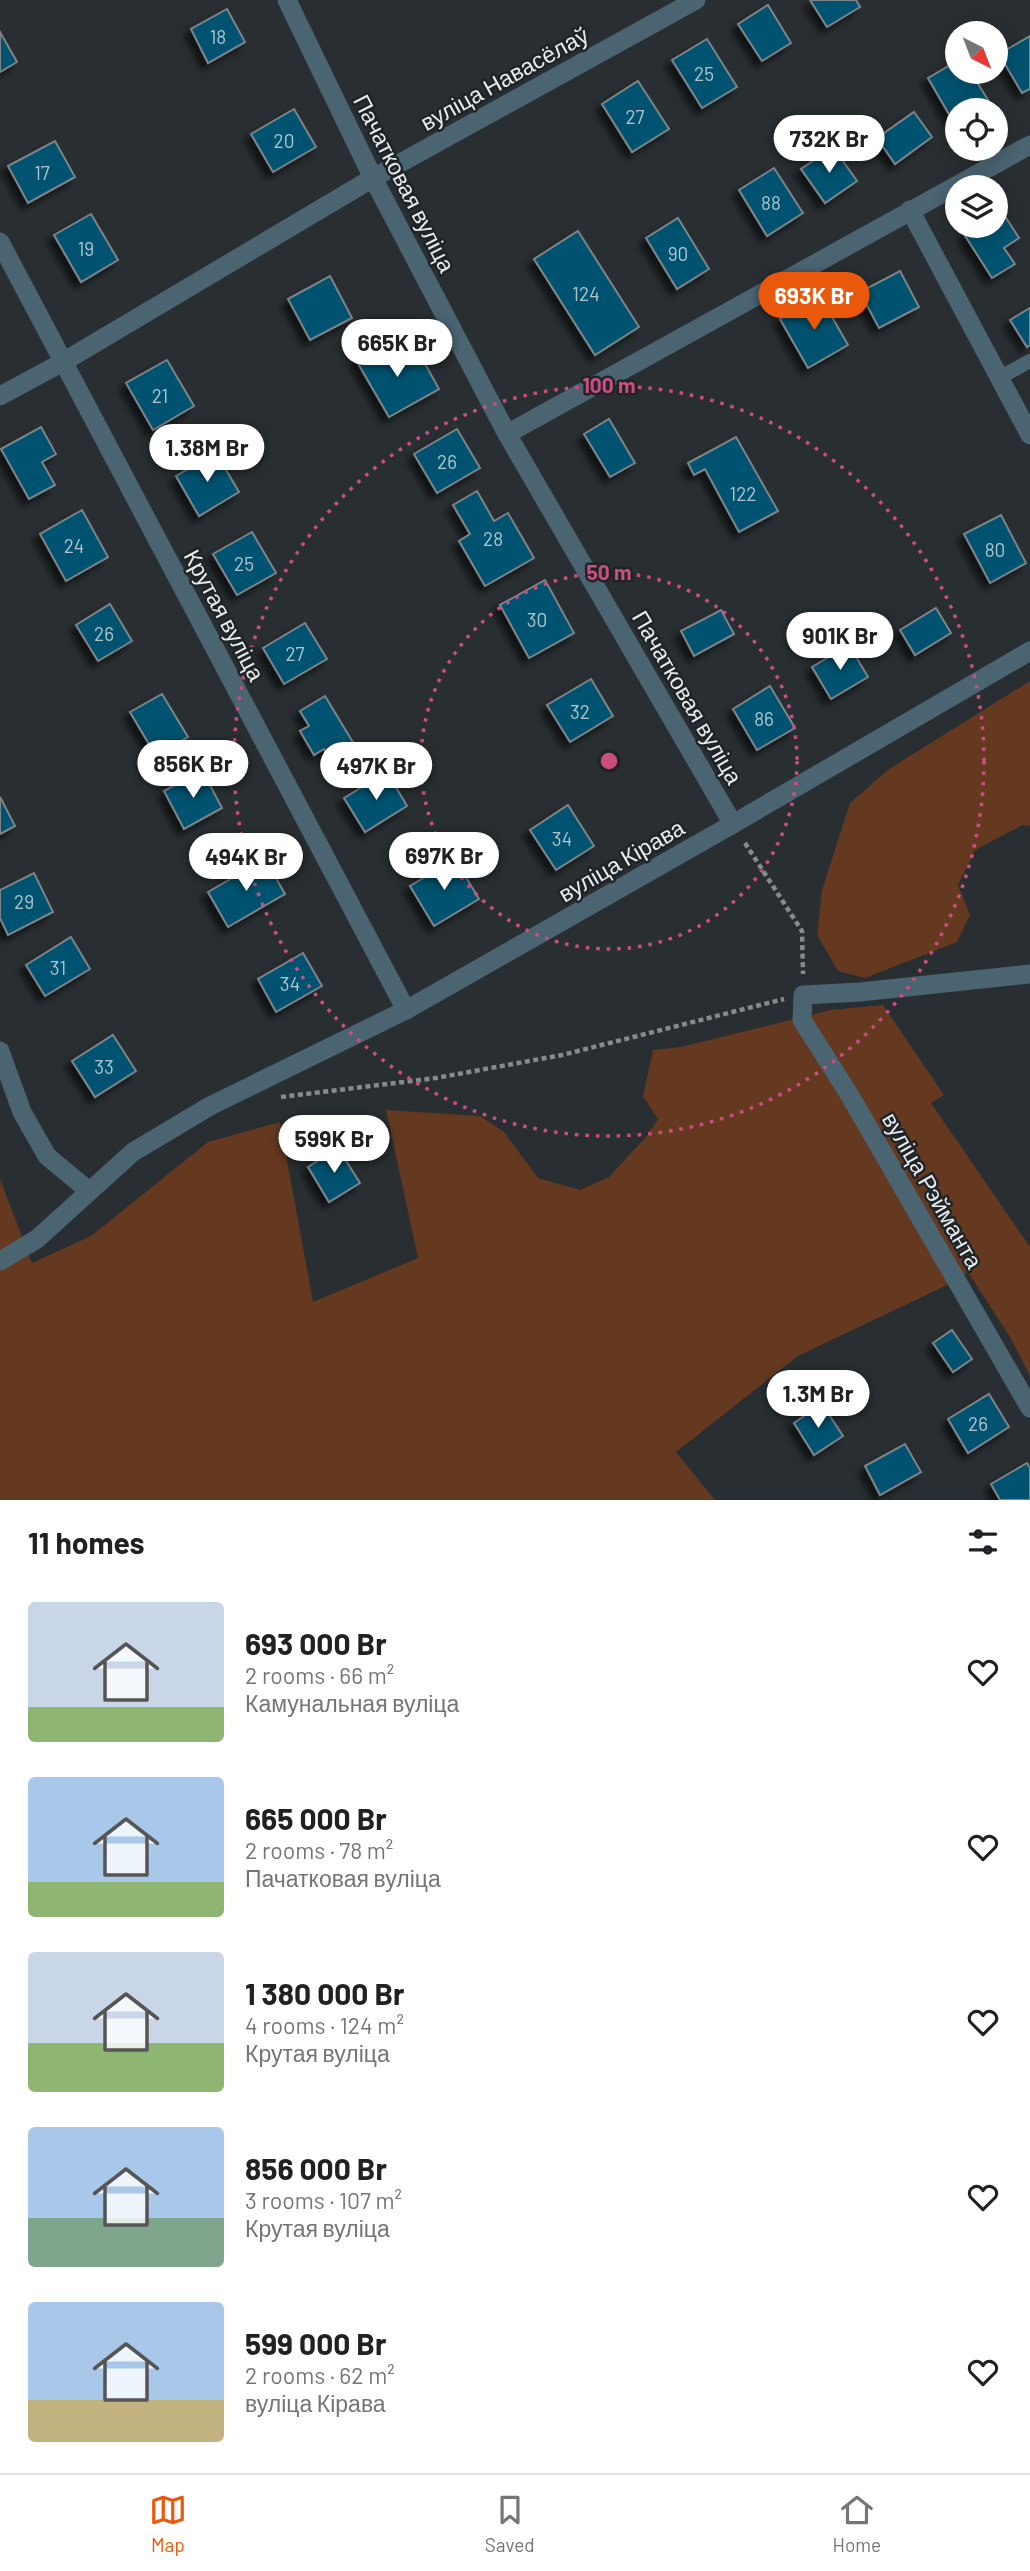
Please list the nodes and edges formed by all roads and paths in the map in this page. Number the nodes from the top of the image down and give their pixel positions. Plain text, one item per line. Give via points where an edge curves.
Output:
1 (287, 0) edge
2 (696, 0) edge
3 (1030, 145) edge
4 (373, 178) junction
5 (910, 210) junction
6 (0, 242) edge
7 (1030, 361) edge
8 (64, 362) junction
9 (999, 378) junction
10 (0, 396) edge
11 (507, 434) junction
12 (1030, 435) edge
13 (1030, 651) edge
14 (733, 824) junction
15 (1030, 974) edge
16 (803, 995) junction
17 (406, 1010) junction
18 (0, 1051) edge
19 (276, 1098) dead end
20 (89, 1191) junction
21 (0, 1261) edge
22 (1030, 1408) edge

1 - 4 street, Пачатковая вуліца
2 - 4 street, вуліца Навасёлаў
3 - 5 street
4 - 8 street, вуліца Навасёлаў
4 - 11 street, Пачатковая вуліца
5 - 9 street
5 - 11 street
6 - 8 street, Крутая вуліца
7 - 9 lane
8 - 10 street, вуліца Навасёлаў
8 - 17 street, Крутая вуліца
9 - 12 street
11 - 14 street, Пачатковая вуліца
13 - 14 street, вуліца Кірава
14 - 16 path via 802,931
14 - 17 street, вуліца Кірава
15 - 16 street
16 - 19 path via 562,1055 436,1079
16 - 22 street, вуліца Рэйманта via 802,1020
17 - 20 street, вуліца Кірава via 209,1106 133,1152
18 - 20 street via 22,1112 47,1156
20 - 21 street, вуліца Кірава via 37,1239

